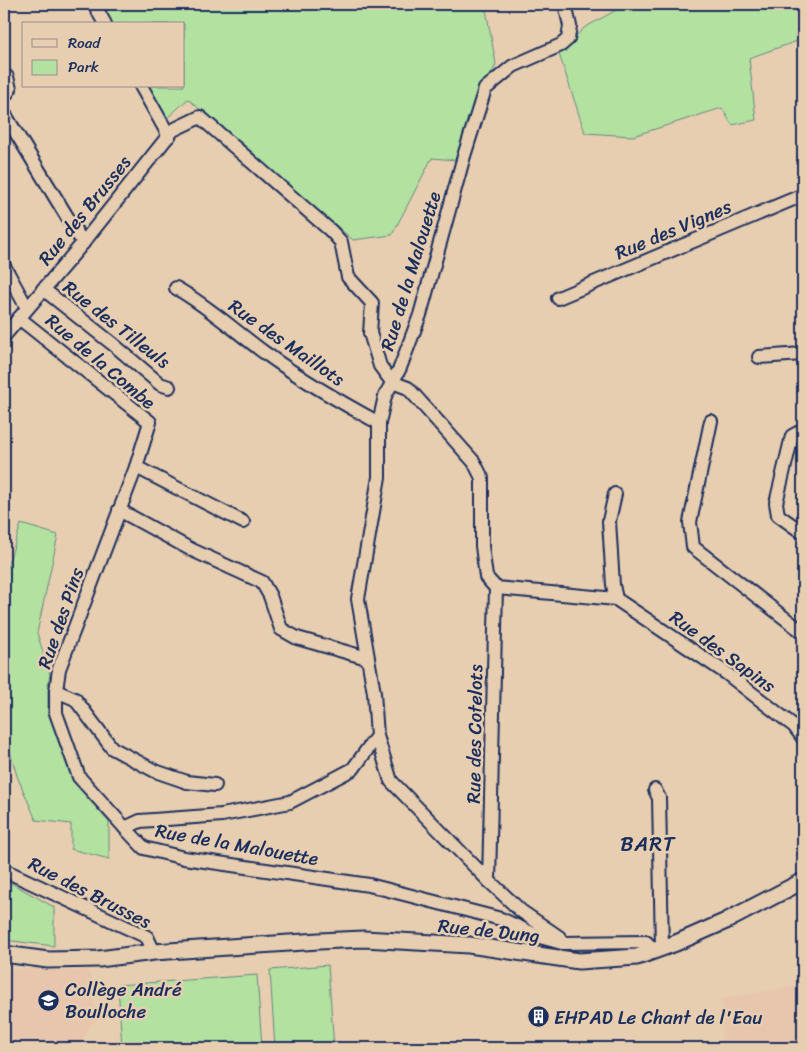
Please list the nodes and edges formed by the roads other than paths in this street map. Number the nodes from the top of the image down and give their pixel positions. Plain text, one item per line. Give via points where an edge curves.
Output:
1 (94, 4) edge
2 (565, 4) edge
3 (104, 22) edge
4 (4, 75) edge
5 (142, 88) edge
6 (4, 97) edge
7 (4, 113) edge
8 (169, 136) junction
9 (803, 195) edge
10 (83, 243) junction
11 (4, 266) edge
12 (176, 288) dead end
13 (43, 289) junction
14 (558, 298) dead end
15 (23, 313) junction
16 (4, 336) edge
17 (803, 354) edge
18 (759, 357) dead end
19 (392, 382) junction
20 (169, 387) dead end
21 (711, 421) dead end
22 (379, 423) junction
23 (803, 430) edge
24 (136, 466) junction
25 (615, 494) dead end
26 (119, 510) junction
27 (243, 522) dead end
28 (803, 533) edge
29 (496, 588) junction
30 (616, 599) junction
31 (803, 630) edge
32 (368, 658) junction
33 (56, 691) junction
34 (377, 736) junction
35 (803, 738) edge
36 (215, 786) dead end
37 (655, 790) dead end
38 (125, 828) junction
39 (4, 870) edge
40 (489, 881) junction
41 (803, 881) edge
42 (562, 943) junction
43 (658, 949) junction
44 (154, 952) junction
45 (4, 954) edge

1 - 3 street
2 - 19 street, Rue de la Malouette via 570,26 568,39 514,66 485,89 420,315
4 - 6 street via 10,89
5 - 8 street
7 - 10 street
8 - 10 street, Rue des Brusses
8 - 19 street, Rue des Brusses via 173,130 200,116 341,242 348,278 372,303 370,333 380,366
9 - 14 street, Rue des Vignes
10 - 13 street, Rue des Brusses
11 - 15 street
12 - 22 street, Rue des Maillots via 338,401
13 - 15 street, Rue des Brusses
13 - 20 street, Rue des Tilleuls via 160,384
15 - 16 street, Rue des Brusses
15 - 24 street, Rue de la Combe via 150,422
17 - 18 street
19 - 22 street, Rue de la Malouette
19 - 29 street via 408,388 474,462 482,478 482,546 486,577
21 - 31 street via 690,522 693,547
22 - 32 street, Rue de la Malouette via 379,477 358,599
23 - 28 street via 792,436 776,503 778,515
24 - 26 street, Rue des Pins
24 - 27 street
25 - 30 street via 609,521
26 - 32 street via 192,550 262,582 282,629 297,638
26 - 33 street, Rue des Pins via 59,670
29 - 30 street, Rue des Sapins
29 - 40 street, Rue des Cotelots
30 - 35 street, Rue des Sapins via 726,674 794,726
32 - 34 street, Rue de la Malouette
33 - 36 street via 75,699 112,748 155,771 186,782
33 - 38 street, Rue des Pins via 56,713 79,777
34 - 38 street, Rue de la Malouette via 353,769 290,802 222,815 140,821
34 - 40 street via 391,781
37 - 43 street via 659,798
38 - 42 street, Rue de la Malouette via 144,848 184,858 369,885 501,919
39 - 44 street, Rue des Brusses via 147,937
40 - 42 street via 521,911 559,937
41 - 43 main road, Rue de Dung via 726,921
42 - 43 street, Rue de la Malouette via 646,942
43 - 44 main road, Rue de Dung via 637,957 579,961 469,945 364,939
44 - 45 main road, Rue de Dung via 48,960

